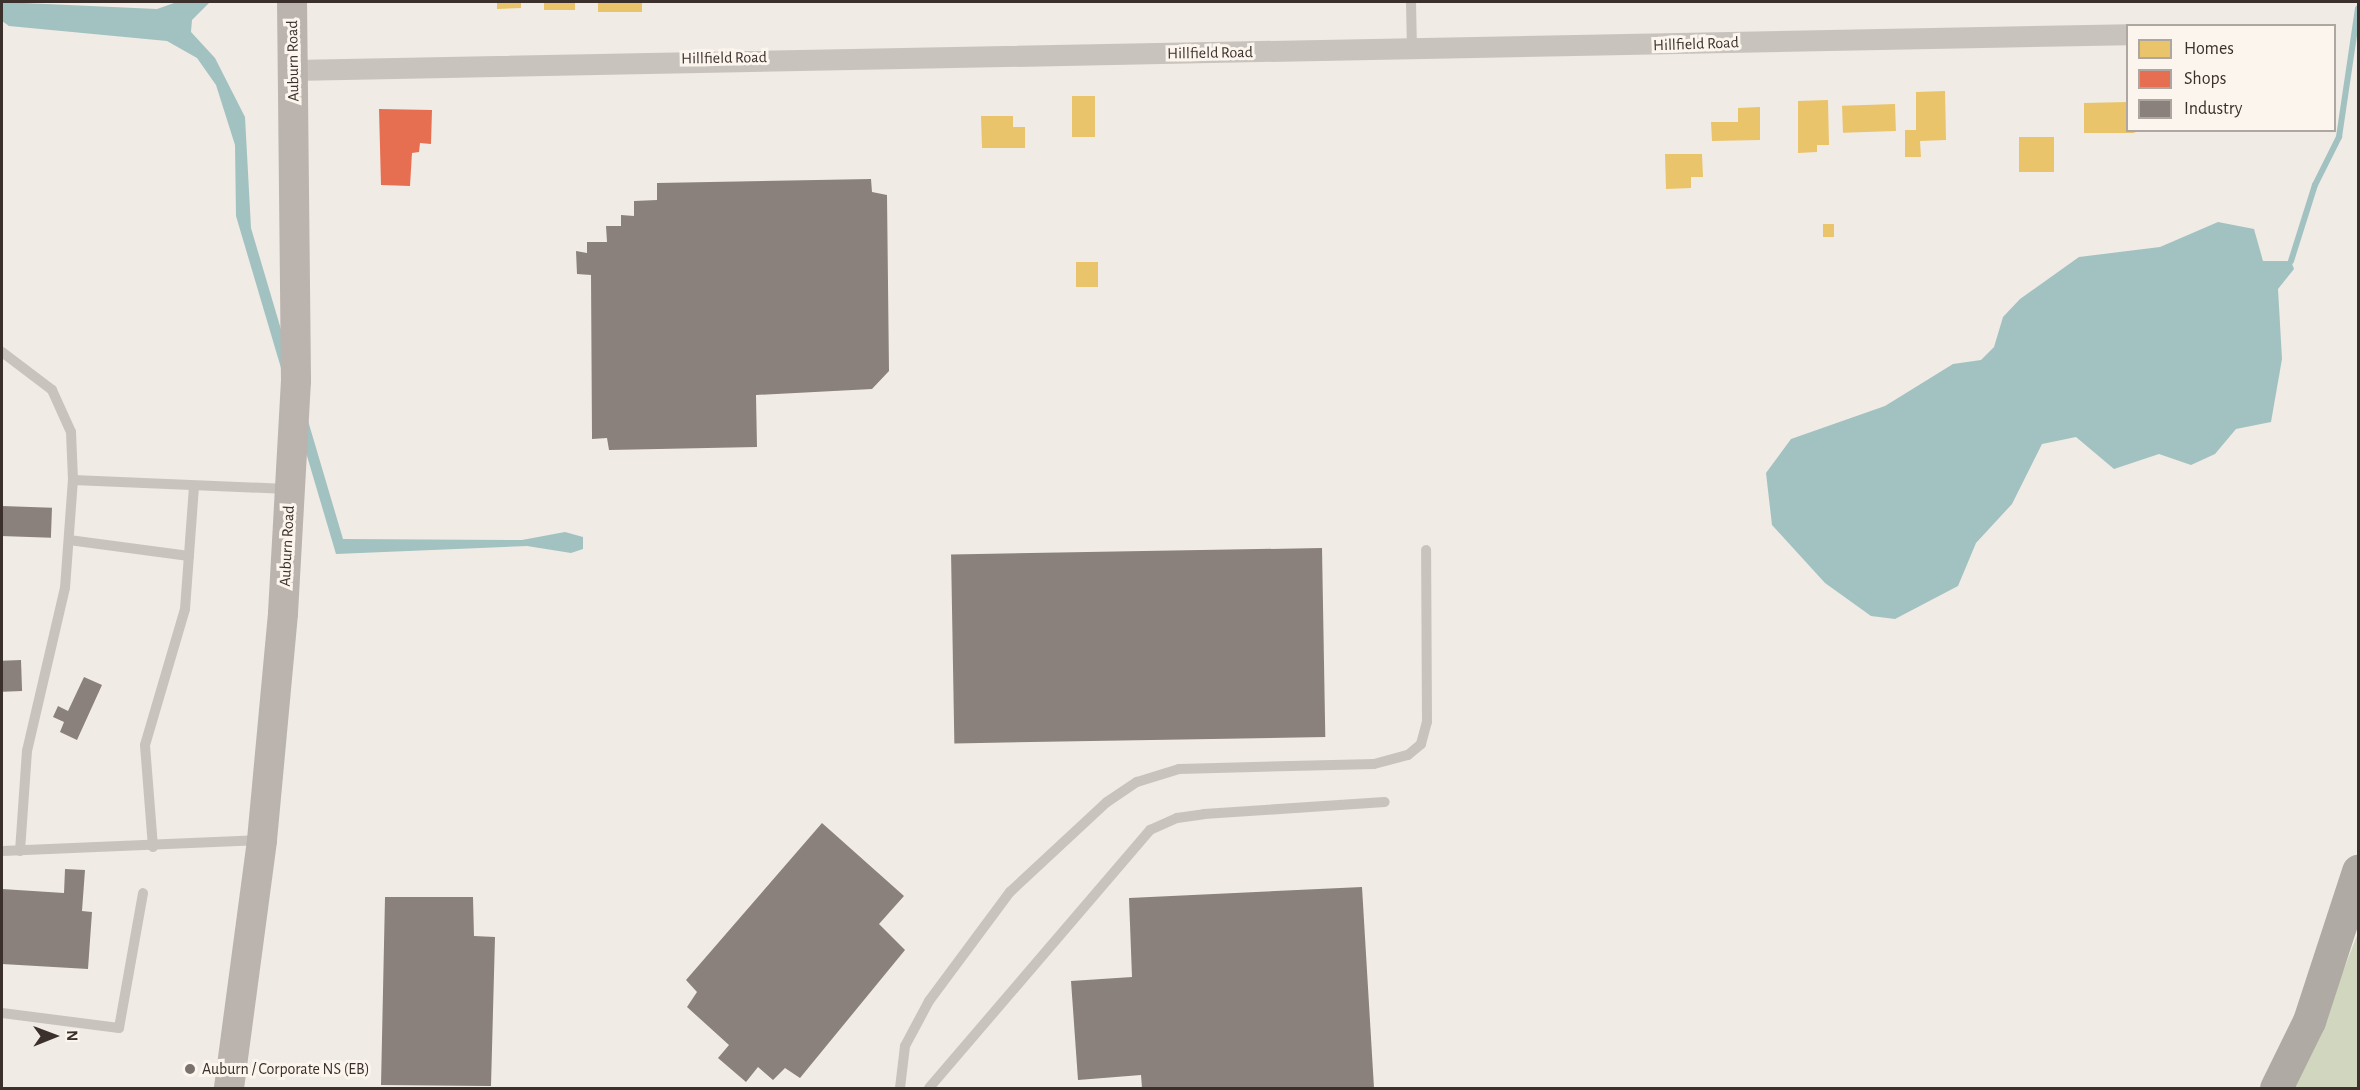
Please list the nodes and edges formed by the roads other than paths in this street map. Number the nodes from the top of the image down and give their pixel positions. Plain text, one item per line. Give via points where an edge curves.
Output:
1 (292, 2) edge
2 (1411, 2) edge
3 (2126, 34) edge
4 (1412, 51) junction
5 (293, 70) junction
6 (2, 352) edge
7 (73, 480) junction
8 (194, 486) junction
9 (290, 489) junction
10 (69, 540) junction
11 (1426, 550) dead end
12 (189, 556) junction
13 (1385, 802) dead end
14 (262, 840) junction
15 (153, 846) junction
16 (2, 851) edge
17 (20, 851) junction
18 (2358, 871) edge
19 (143, 893) dead end
20 (2, 1013) edge
21 (228, 1089) edge
22 (900, 1089) edge
23 (928, 1089) edge
24 (2276, 1089) edge

1 - 5 main road, Auburn Road
2 - 4 lane
3 - 4 street, Hillfield Road
4 - 5 street, Hillfield Road via 810,56
5 - 9 main road, Auburn Road via 296,381
6 - 7 lane via 52,390 71,432
7 - 8 lane
7 - 10 lane
8 - 9 lane
8 - 12 lane
9 - 14 main road, Auburn Road
10 - 12 lane
10 - 17 lane via 65,588 27,751
11 - 22 lane via 1427,722 1421,744 1408,755 1374,764 1179,770 1137,782 1107,802 1010,892 929,1001 904,1046
12 - 15 lane via 185,609 145,745
13 - 23 lane via 1177,818 1150,830
14 - 15 lane
14 - 21 main road, Auburn Road
15 - 17 lane
16 - 17 lane
18 - 24 highway via 2309,1021
19 - 20 lane via 120,1028

